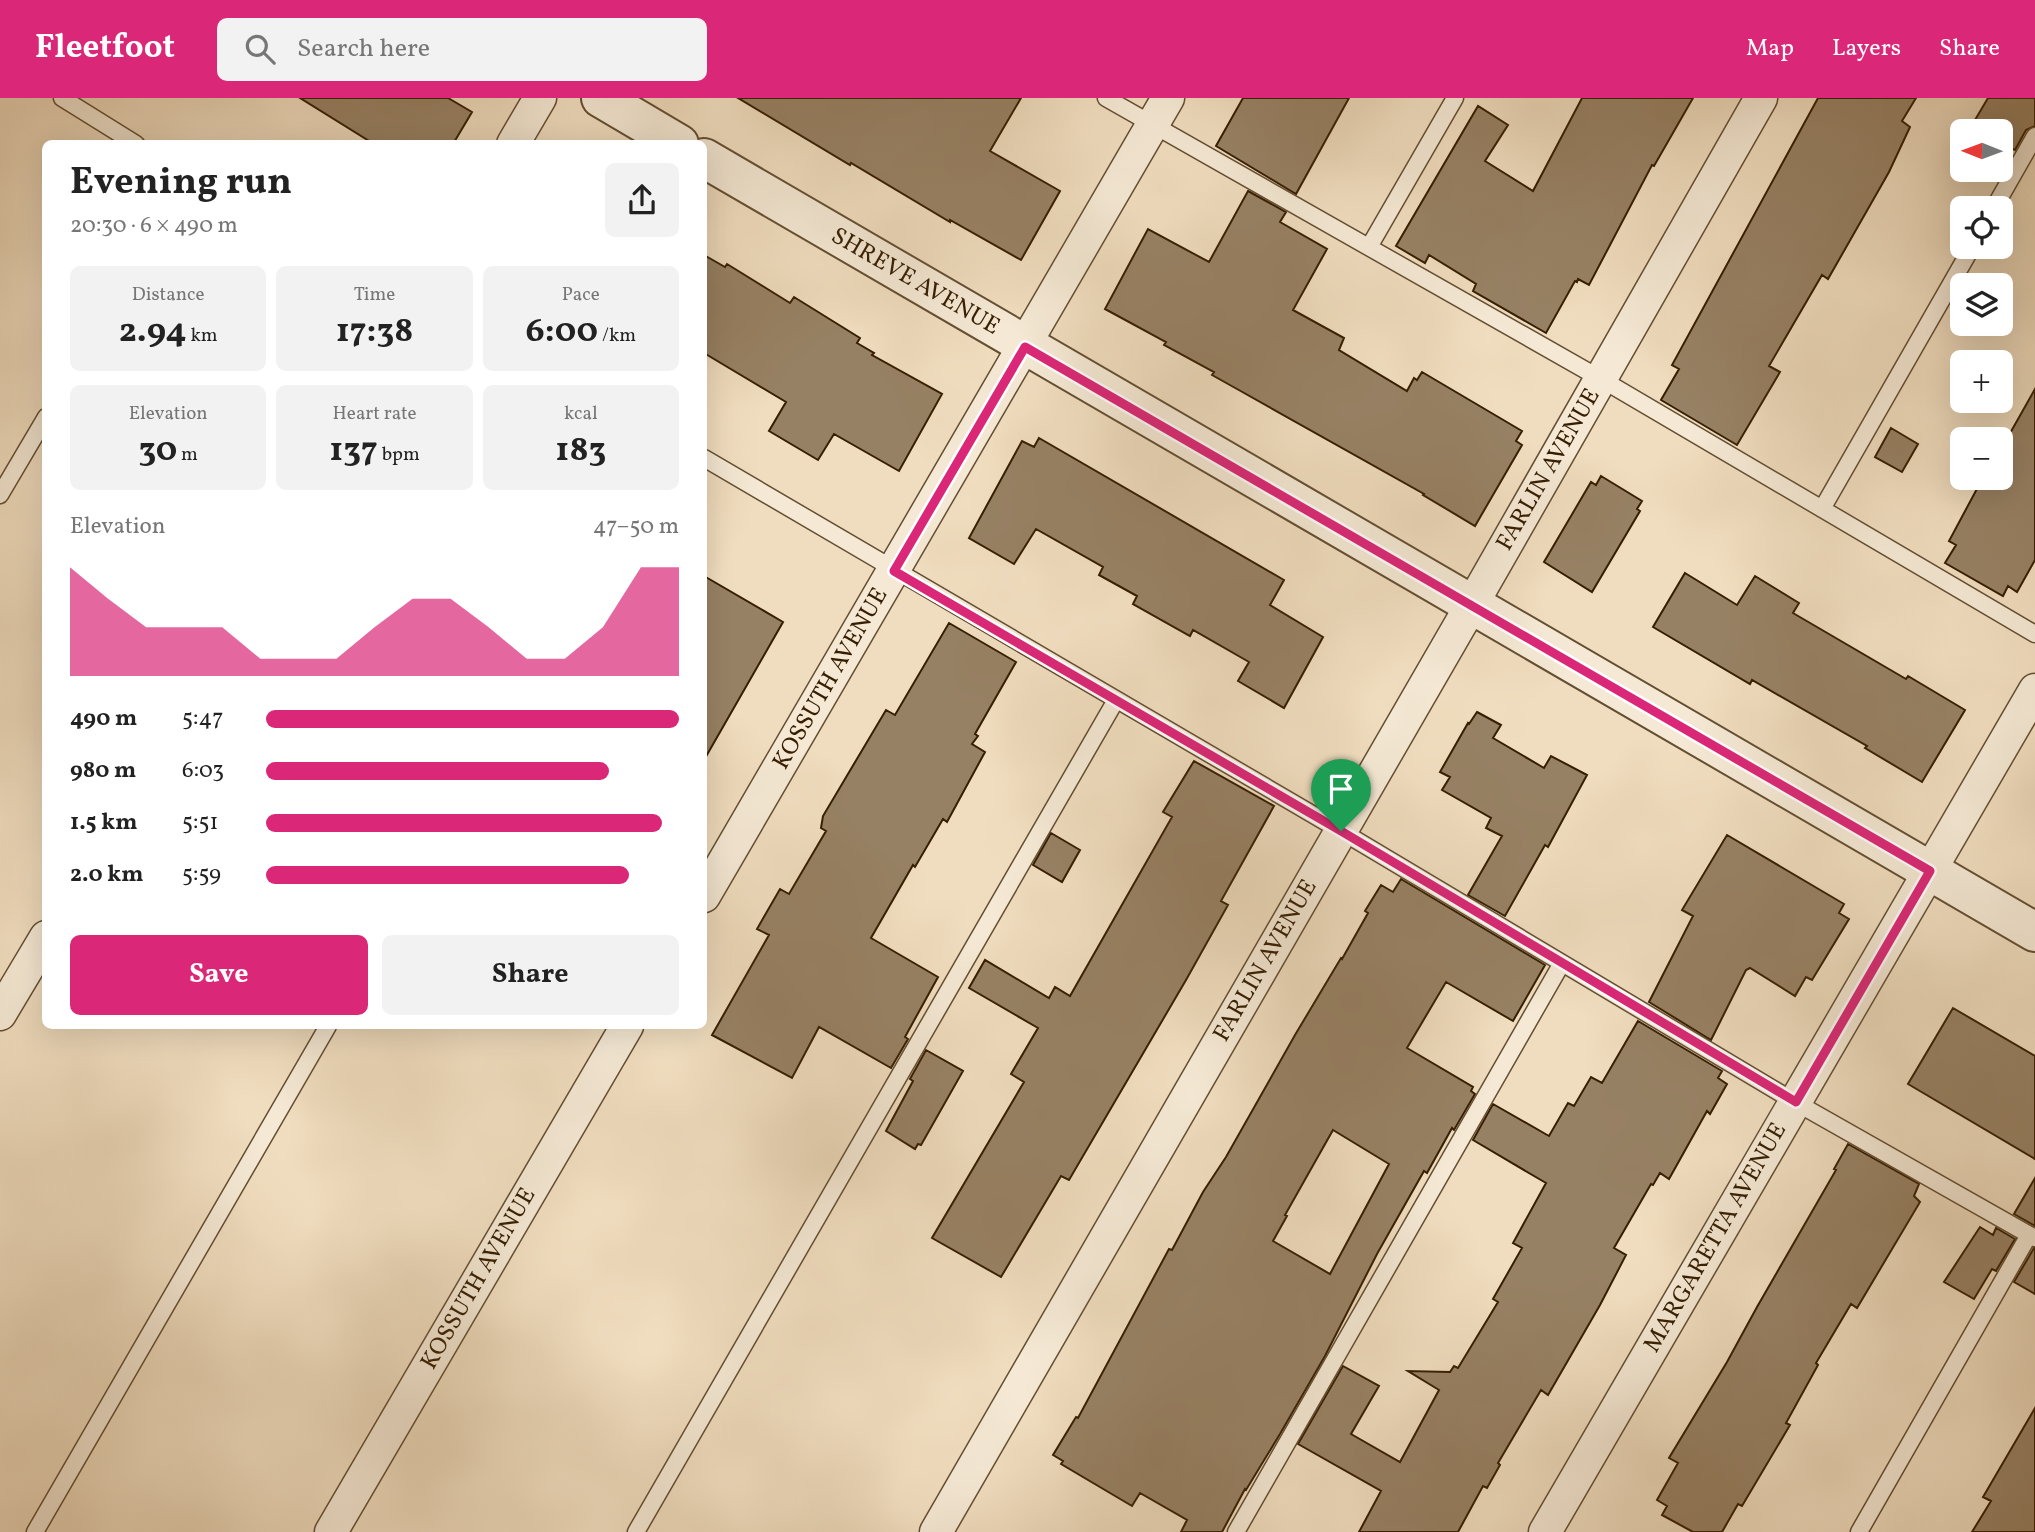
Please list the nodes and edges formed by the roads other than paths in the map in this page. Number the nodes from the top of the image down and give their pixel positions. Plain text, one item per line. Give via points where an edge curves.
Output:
1 (62, 98) edge
2 (540, 98) edge
3 (601, 98) edge
4 (1106, 98) edge
5 (1168, 98) edge
6 (1455, 98) edge
7 (1760, 98) edge
8 (1153, 125) junction
9 (2035, 136) edge
10 (130, 140) edge
11 (515, 140) edge
12 (672, 140) edge
13 (707, 160) edge
14 (2001, 196) edge
15 (1369, 247) junction
16 (1965, 259) edge
17 (1025, 347) junction
18 (1601, 379) junction
19 (42, 424) edge
20 (707, 460) edge
21 (0, 495) edge
22 (1822, 509) junction
23 (894, 571) junction
24 (1471, 606) junction
25 (2035, 634) edge
26 (2035, 690) edge
27 (1116, 700) junction
28 (1341, 831) junction
29 (1930, 871) junction
30 (707, 891) edge
31 (2035, 932) edge
32 (42, 944) edge
33 (1562, 962) junction
34 (0, 1014) edge
35 (326, 1029) edge
36 (626, 1029) edge
37 (1796, 1102) junction
38 (2032, 1237) edge
39 (34, 1532) edge
40 (331, 1532) edge
41 (636, 1532) edge
42 (936, 1532) edge
43 (1236, 1532) edge
44 (1545, 1532) edge
45 (1859, 1532) edge

1 - 10 lane
2 - 11 street
3 - 12 street
4 - 8 lane
5 - 8 street, KOSSUTH AVENUE
6 - 15 lane
7 - 18 street, FARLIN AVENUE
8 - 15 lane
8 - 17 street, KOSSUTH AVENUE
9 - 14 lane
13 - 17 street, SHREVE AVENUE
15 - 18 lane
16 - 22 lane
17 - 23 street, KOSSUTH AVENUE
17 - 24 street, SHREVE AVENUE
18 - 22 lane
18 - 24 street, FARLIN AVENUE
19 - 21 lane
20 - 23 lane
22 - 25 lane
23 - 27 lane
23 - 30 street, KOSSUTH AVENUE
24 - 28 street, FARLIN AVENUE
24 - 29 street, SHREVE AVENUE
26 - 29 street, MARGARETTA AVENUE
27 - 28 lane
27 - 41 lane
28 - 33 lane
28 - 42 street, FARLIN AVENUE
29 - 31 street, SHREVE AVENUE
29 - 37 street, MARGARETTA AVENUE
32 - 34 street
33 - 37 lane
33 - 43 lane
35 - 39 lane
36 - 40 street, KOSSUTH AVENUE
37 - 38 lane
37 - 44 street, MARGARETTA AVENUE
38 - 45 lane

